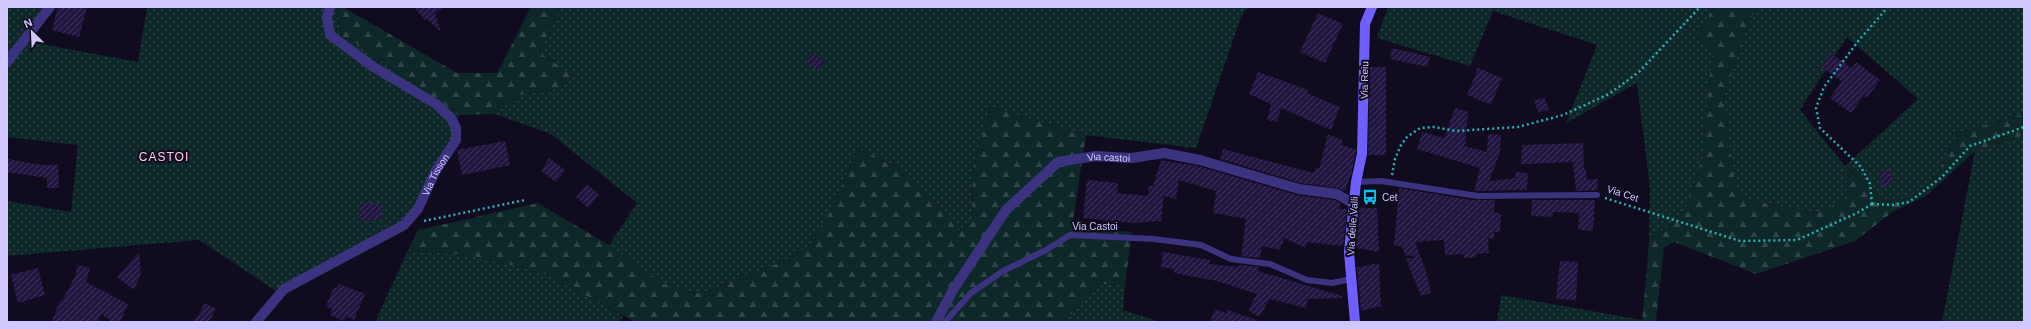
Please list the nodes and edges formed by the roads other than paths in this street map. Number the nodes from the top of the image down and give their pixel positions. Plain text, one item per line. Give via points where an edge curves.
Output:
1 (50, 7) edge
2 (330, 7) edge
3 (1372, 7) edge
4 (7, 62) edge
5 (1362, 154) joint
6 (1356, 182) junction
7 (1597, 195) road end
8 (1354, 204) junction
9 (1351, 279) junction
10 (256, 322) edge
11 (936, 322) edge
12 (945, 322) edge
13 (1355, 322) edge

1 - 4 street
2 - 10 street, Via Tisson via 327,17 330,35 372,66 436,104 451,118 456,128 456,140 436,172 418,209 404,225 284,289
3 - 5 street, Via Reiu via 1365,24
5 - 6 street, Via delle Valli
6 - 7 lane, Via Cet via 1391,183 1478,196
6 - 8 street, Via delle Valli
8 - 9 street, Via delle Valli via 1349,252
8 - 11 street, Via castoi via 1337,194 1299,190 1207,162 1164,153 1132,158 1095,156 1058,162 1006,210 953,290
9 - 12 lane, Via Castoi via 1332,282 1307,280 1270,264 1231,259 1200,245 1154,239 1070,235 1003,271 971,293
9 - 13 street, Via delle Valli

